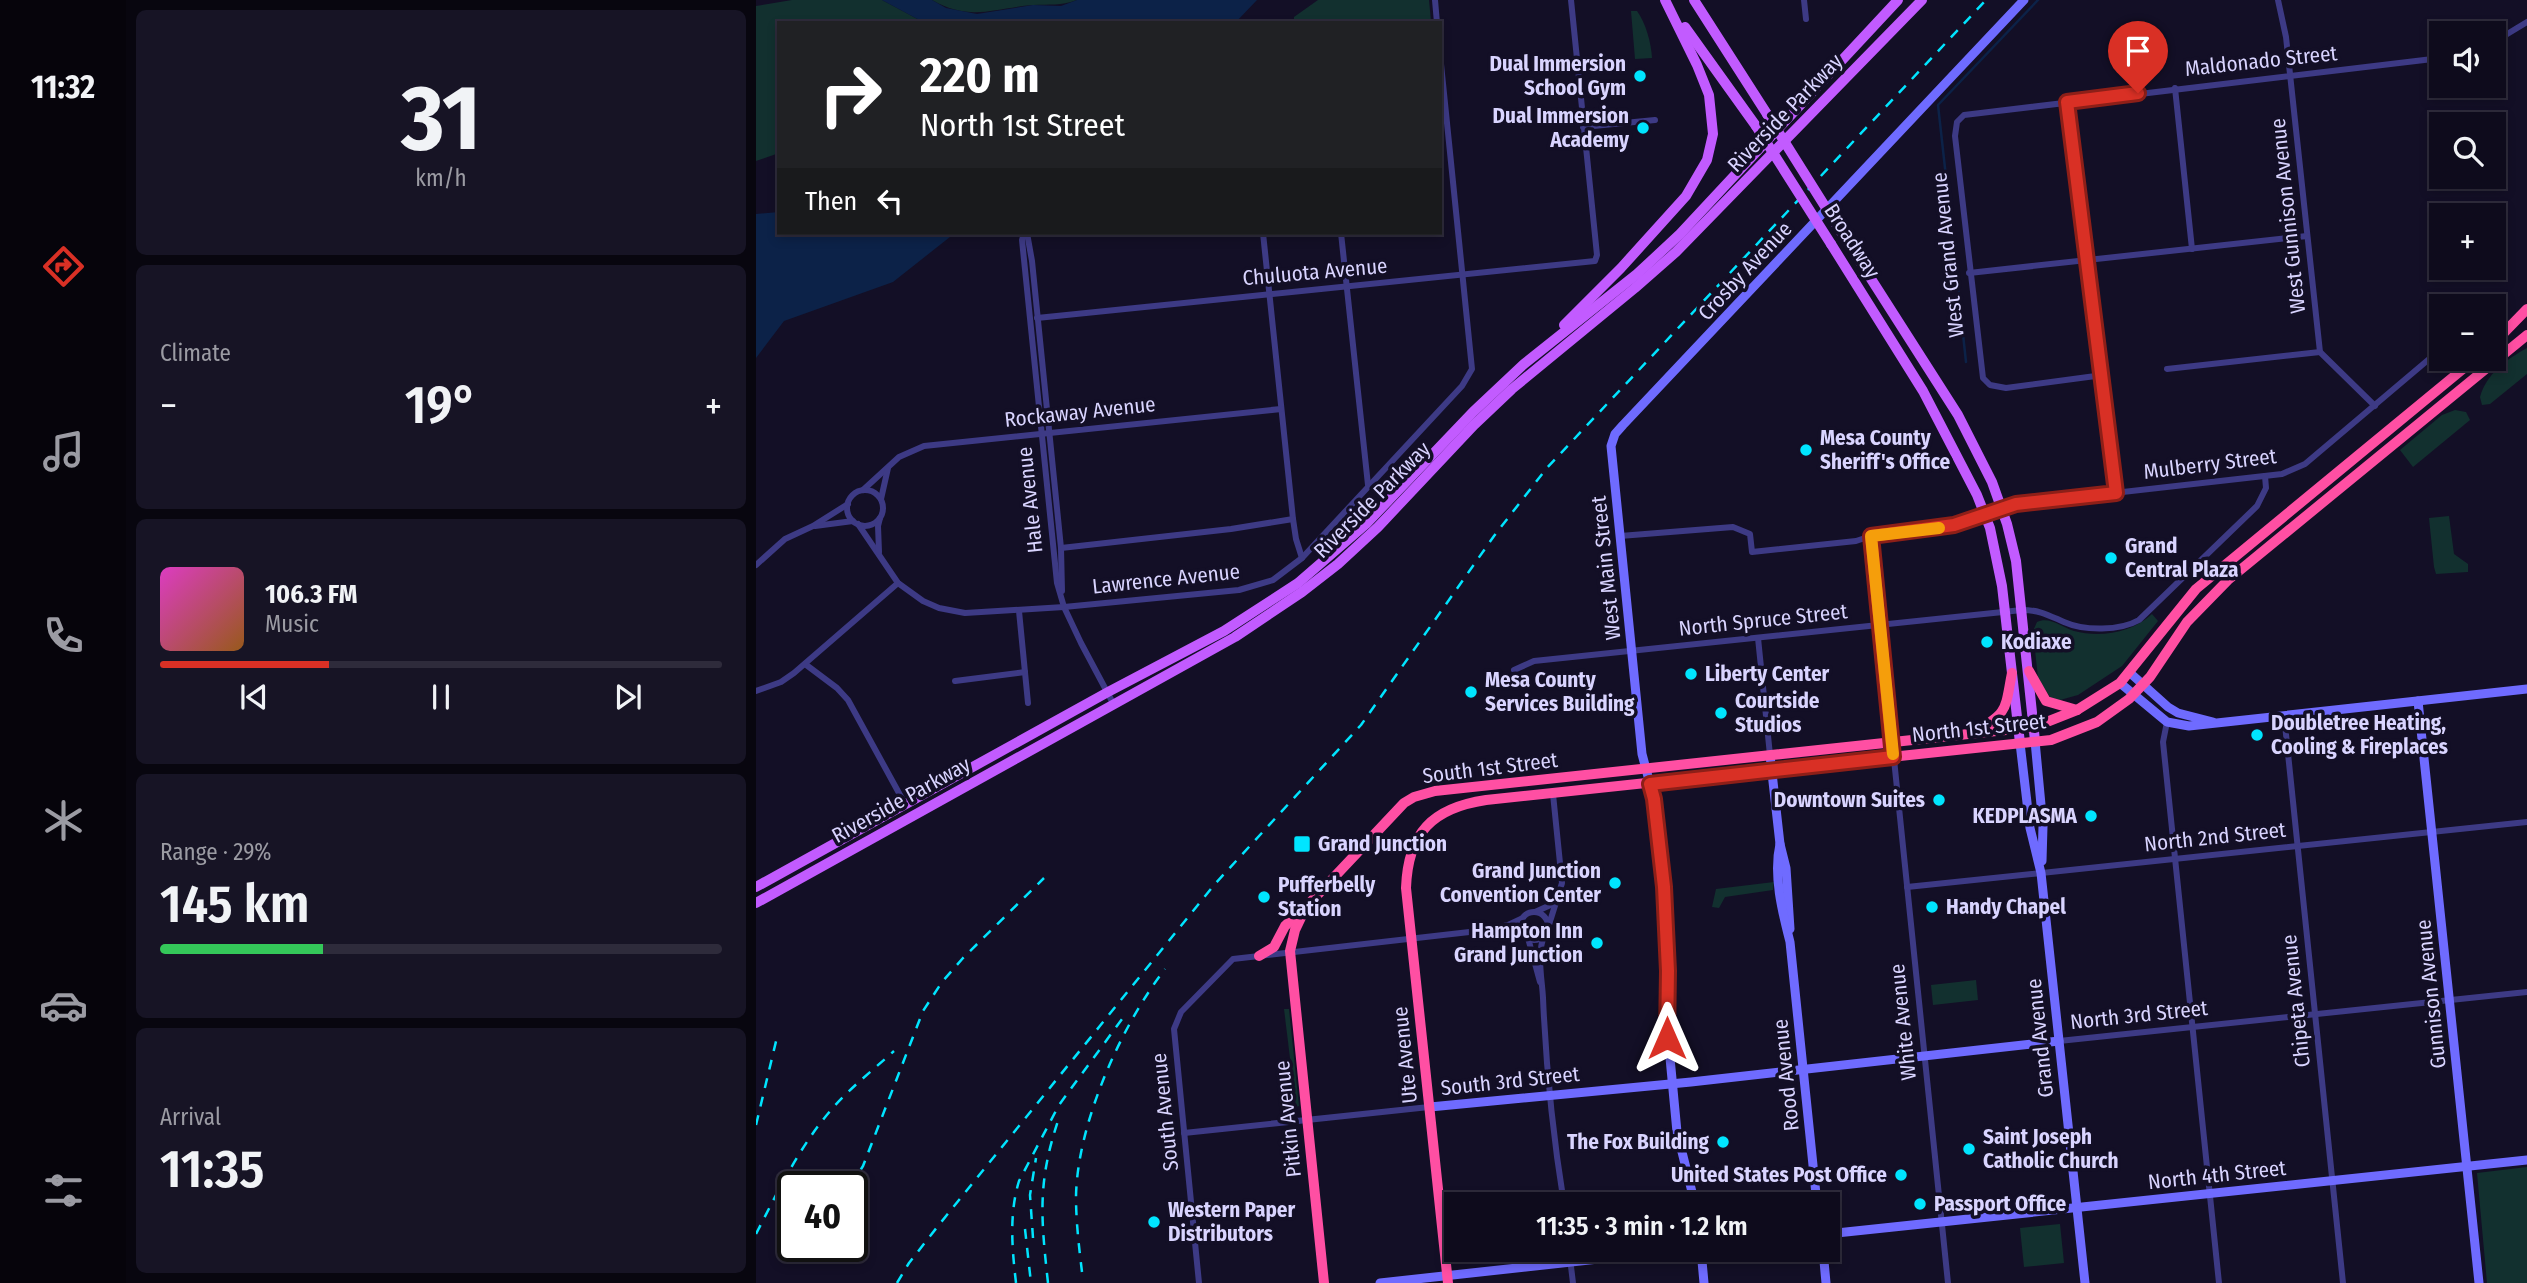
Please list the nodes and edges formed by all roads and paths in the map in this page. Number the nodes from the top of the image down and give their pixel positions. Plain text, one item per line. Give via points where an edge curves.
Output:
1 (1435, 0) edge
2 (1571, 0) edge
3 (1666, 0) edge
4 (1697, 0) edge
5 (1804, 0) edge
6 (1898, 0) edge
7 (1922, 0) edge
8 (2024, 0) edge
9 (2278, 0) edge
10 (1806, 19) dead end
11 (1437, 21) edge
12 (2527, 22) edge
13 (2506, 35) edge
14 (2429, 59) edge
15 (1442, 73) edge
16 (2290, 75) junction
17 (2175, 88) junction
18 (2067, 102) junction
19 (1961, 118) joint
20 (1655, 120) dead end
21 (1583, 127) junction
22 (1024, 235) edge
23 (1025, 235) edge
24 (1264, 235) edge
25 (1341, 235) edge
26 (2307, 236) junction
27 (2192, 249) junction
28 (2085, 261) junction
29 (1969, 273) junction
30 (1463, 275) junction
31 (1347, 288) junction
32 (1270, 294) junction
33 (2527, 309) edge
34 (1037, 318) junction
35 (2506, 331) edge
36 (2527, 335) edge
37 (2320, 352) junction
38 (2429, 359) edge
39 (1524, 364) junction
40 (2167, 369) dead end
41 (2461, 371) edge
42 (2103, 375) junction
43 (2375, 406) junction
44 (1281, 409) junction
45 (1045, 433) junction
46 (1611, 446) joint
47 (888, 466) junction
48 (2265, 476) junction
49 (1368, 485) junction
50 (863, 490) junction
51 (2116, 493) junction
52 (881, 499) junction
53 (848, 504) junction
54 (2002, 507) junction
55 (1984, 514) junction
56 (881, 517) junction
57 (1293, 519) junction
58 (856, 523) junction
59 (813, 526) junction
60 (1620, 536) junction
61 (1871, 536) junction
62 (1061, 548) junction
63 (879, 554) junction
64 (1301, 558) junction
65 (756, 565) edge
66 (898, 583) junction
67 (1062, 596) junction
68 (1064, 607) junction
69 (2022, 610) junction
70 (1019, 611) junction
71 (2005, 612) junction
72 (1880, 626) junction
73 (1758, 638) junction
74 (1632, 651) junction
75 (806, 663) junction
76 (1514, 670) dead end
77 (2029, 671) junction
78 (1025, 672) junction
79 (2012, 673) junction
80 (2129, 673) junction
81 (955, 681) dead end
82 (2120, 683) junction
83 (2143, 684) junction
84 (2527, 689) edge
85 (756, 691) edge
86 (1108, 692) junction
87 (2133, 695) junction
88 (2418, 701) junction
89 (1028, 703) dead end
90 (1114, 705) junction
91 (2077, 710) junction
92 (2284, 715) junction
93 (2167, 722) junction
94 (2215, 722) junction
95 (2034, 727) junction
96 (2018, 728) junction
97 (1970, 734) junction
98 (2035, 741) junction
99 (1892, 742) junction
100 (2020, 743) junction
101 (1770, 755) junction
102 (1893, 757) junction
103 (1646, 770) junction
104 (1771, 771) junction
105 (1650, 784) junction
106 (1553, 794) junction
107 (905, 804) junction
108 (2527, 822) edge
109 (1426, 827) joint
110 (2432, 832) junction
111 (2297, 846) junction
112 (2175, 859) junction
113 (2041, 873) junction
114 (756, 887) edge
115 (1907, 887) junction
116 (759, 901) edge
117 (1555, 903) junction
118 (1306, 907) junction
119 (1535, 912) junction
120 (1523, 918) junction
121 (1487, 930) junction
122 (1547, 931) junction
123 (1412, 937) junction
124 (1527, 938) junction
125 (1290, 951) junction
126 (1259, 956) junction
127 (1541, 984) junction
128 (2527, 992) edge
129 (2449, 1000) junction
130 (2315, 1014) junction
131 (2192, 1027) junction
132 (2059, 1041) junction
133 (1924, 1055) junction
134 (1802, 1068) junction
135 (1672, 1084) junction
136 (1549, 1094) junction
137 (1430, 1107) junction
138 (1307, 1120) junction
139 (1184, 1133) junction
140 (2527, 1160) edge
141 (2466, 1167) junction
142 (2332, 1180) junction
143 (1562, 1192) edge
144 (1692, 1192) edge
145 (1816, 1192) edge
146 (2210, 1193) junction
147 (2077, 1207) junction
148 (1942, 1223) junction
149 (1840, 1233) edge
150 (1564, 1262) edge
151 (1571, 1262) edge
152 (1701, 1262) edge
153 (1824, 1262) edge
154 (1447, 1278) edge
155 (1199, 1283) edge
156 (1324, 1283) edge
157 (1380, 1283) edge
158 (1573, 1283) edge
159 (1704, 1283) edge
160 (1826, 1283) edge
161 (1948, 1283) edge
162 (2085, 1283) edge
163 (2219, 1283) edge
164 (2343, 1283) edge
165 (2479, 1283) edge

1 - 11 street
2 - 21 street
3 - 39 main road via 1709,95 1713,134 1707,160 1686,196 1640,248
3 - 55 main road, Broadway, bridge via 1756,126 1923,391
4 - 54 main road, Broadway, bridge via 1968,433
5 - 10 street
6 - 39 main road, Riverside Parkway via 1680,234
7 - 90 main road, Riverside Parkway via 1676,252 1518,383 1338,564 1250,627
8 - 46 street, Crosby Avenue via 1623,425
9 - 16 street, West Gunnison Avenue
12 - 13 street
14 - 16 street, Maldonado Street
15 - 30 street
16 - 17 street, Maldonado Street
16 - 26 street, West Gunnison Avenue
17 - 18 street, Maldonado Street
17 - 27 street
18 - 19 street, Maldonado Street via 1975,111
18 - 28 street
19 - 29 street, West Grand Avenue via 1955,136
20 - 21 street
21 - 30 street, Chuluota Avenue via 1595,261
22 - 45 street, Hale Avenue
23 - 34 street, Hale Avenue
24 - 32 street
25 - 31 street
26 - 27 street
26 - 37 street, West Gunnison Avenue
27 - 28 street
28 - 29 street
28 - 42 street
29 - 42 street, West Grand Avenue via 1981,373 1990,385 2006,388
30 - 31 street, Chuluota Avenue
30 - 49 street, Lawrence Avenue via 1472,369 1462,386
31 - 32 street, Chuluota Avenue
31 - 49 street
32 - 34 street, Chuluota Avenue
32 - 44 street
33 - 35 highway
34 - 45 street, Hale Avenue
36 - 83 highway, North 1st Street via 2228,580 2187,622
37 - 40 street
37 - 43 street
38 - 43 street, Mulberry Street
39 - 86 main road, Riverside Parkway via 1366,524 1298,583 1224,631
41 - 80 highway, North 1st Street via 2214,573
42 - 51 street
43 - 48 street, Mulberry Street via 2305,464
44 - 45 street, Rockaway Avenue
44 - 57 street
45 - 47 street, Rockaway Avenue via 924,446
45 - 62 street, Hale Avenue
45 - 67 street, Hale Avenue via 1057,583
46 - 60 street, West Main Street
47 - 50 street, Rockaway Avenue
47 - 52 street
48 - 51 street, Mulberry Street
48 - 69 street, North Spruce Street via 2266,488 2257,506 2137,621 2097,628 2071,625 2038,610
49 - 64 street, Lawrence Avenue
50 - 52 street
50 - 53 street
51 - 54 street, Mulberry Street
52 - 56 street
53 - 58 street via 849,516
53 - 59 street
54 - 55 street, Mulberry Street
54 - 69 main road
55 - 61 street, Mulberry Street via 1954,525
55 - 71 main road, Grand Avenue via 1999,566
56 - 58 street via 871,525
56 - 63 street
57 - 62 street
57 - 64 street
58 - 59 street
58 - 63 street, Lawrence Avenue
59 - 65 street via 785,539
60 - 61 street, Mulberry Street via 1733,527 1750,534 1752,552
60 - 74 street, West Main Street
61 - 72 street, White Avenue
62 - 67 street, Hale Avenue
63 - 66 street, Lawrence Avenue
64 - 68 street, Lawrence Avenue via 1273,580 1256,586
66 - 70 street, Lawrence Avenue via 923,601 948,610
66 - 75 street
67 - 68 street, Hale Avenue
68 - 70 street, Lawrence Avenue
68 - 86 street, Hale Avenue
69 - 71 street, North Spruce Street
69 - 77 main road
70 - 78 street
71 - 72 street, North Spruce Street
71 - 79 main road, Grand Avenue
72 - 73 street, North Spruce Street
72 - 99 street, White Avenue
73 - 74 street, North Spruce Street
73 - 101 street
74 - 76 street, North Spruce Street via 1534,661
74 - 103 street, West Main Street
75 - 85 street via 781,682
75 - 107 street via 848,700
77 - 91 highway via 2046,701
77 - 95 main road
78 - 81 street
78 - 89 street
79 - 96 main road, Grand Avenue
79 - 97 highway via 2003,712
80 - 82 highway, North 1st Street
80 - 83 street
82 - 87 street
82 - 91 highway, North 1st Street
83 - 87 highway, North 1st Street
83 - 94 street via 2178,713
84 - 88 street
86 - 90 street, Hale Avenue
86 - 107 main road, Riverside Parkway
87 - 93 street
87 - 98 highway, North 1st Street via 2091,725 2064,737
88 - 92 street
88 - 110 street, Gunnison Avenue
90 - 116 main road, Riverside Parkway
91 - 95 highway, North 1st Street
92 - 94 street
92 - 111 street, Chipeta Avenue
93 - 94 street via 2189,726
93 - 112 street via 2163,742
95 - 96 highway, North 1st Street
95 - 98 main road
96 - 97 highway, North 1st Street
96 - 100 main road, Grand Avenue
97 - 99 highway, North 1st Street
98 - 100 highway, North 1st Street
98 - 113 street, Grand Avenue via 2043,826
99 - 101 highway, North 1st Street
99 - 102 street, White Avenue
100 - 102 highway, North 1st Street
100 - 113 street, Grand Avenue via 2030,828
101 - 103 highway, North 1st Street
101 - 104 street, Rood Avenue
102 - 104 highway, North 1st Street
102 - 115 street, White Avenue
103 - 105 street, West Main Street
103 - 118 highway, South 1st Street via 1414,797 1392,814
104 - 105 highway, North 1st Street
104 - 134 street, Rood Avenue
105 - 106 highway, South 1st Street
105 - 135 street, West Main Street via 1664,887
106 - 109 highway, South 1st Street via 1466,803 1446,810
106 - 117 street via 1562,883
107 - 114 main road, Riverside Parkway
108 - 110 street, North 2nd Street
109 - 123 highway, Ute Avenue via 1416,841 1407,871
110 - 111 street, North 2nd Street
110 - 129 street, Gunnison Avenue
111 - 112 street, North 2nd Street
111 - 130 street, Chipeta Avenue
112 - 113 street, North 2nd Street
112 - 131 street
113 - 115 street, North 2nd Street
113 - 132 street, Grand Avenue
114 - 116 street
115 - 133 street, White Avenue
117 - 119 street
117 - 122 street
118 - 125 highway, South 1st Street
118 - 126 highway via 1285,926 1275,947
119 - 120 street
119 - 122 street via 1544,916
120 - 121 street
120 - 124 street via 1520,928
121 - 123 street
121 - 124 street
122 - 124 street via 1536,940
122 - 127 street via 1540,945
123 - 125 street
123 - 137 highway, Ute Avenue
124 - 127 street
125 - 126 street
125 - 138 highway, Pitkin Avenue
126 - 139 street, South Avenue via 1233,959 1174,1024
127 - 136 street
128 - 129 street, North 3rd Street
129 - 130 street, North 3rd Street
129 - 141 street, Gunnison Avenue
130 - 131 street, North 3rd Street
130 - 142 street, Chipeta Avenue
131 - 132 street, North 3rd Street
131 - 146 street
132 - 133 street, North 3rd Street
132 - 147 street, Grand Avenue
133 - 134 street, North 3rd Street
133 - 148 street, White Avenue
134 - 135 street, North 3rd Street
134 - 145 street, Rood Avenue
135 - 136 street, South 3rd Street
135 - 144 street, West Main Street via 1677,1132
136 - 137 street, South 3rd Street
136 - 143 street
137 - 138 street, South 3rd Street
137 - 154 highway, Ute Avenue
138 - 139 street, South 3rd Street
138 - 156 highway, Pitkin Avenue
139 - 155 street, South Avenue
140 - 141 street, North 4th Street
141 - 142 street, North 4th Street
141 - 165 street, Gunnison Avenue
142 - 146 street, North 4th Street
142 - 164 street, Chipeta Avenue
146 - 147 street, North 4th Street
146 - 163 street
147 - 148 street, North 4th Street
147 - 162 street, Grand Avenue
148 - 149 street, North 4th Street
148 - 161 street, White Avenue
150 - 154 street
151 - 158 street
152 - 159 street
153 - 160 street
154 - 157 street

